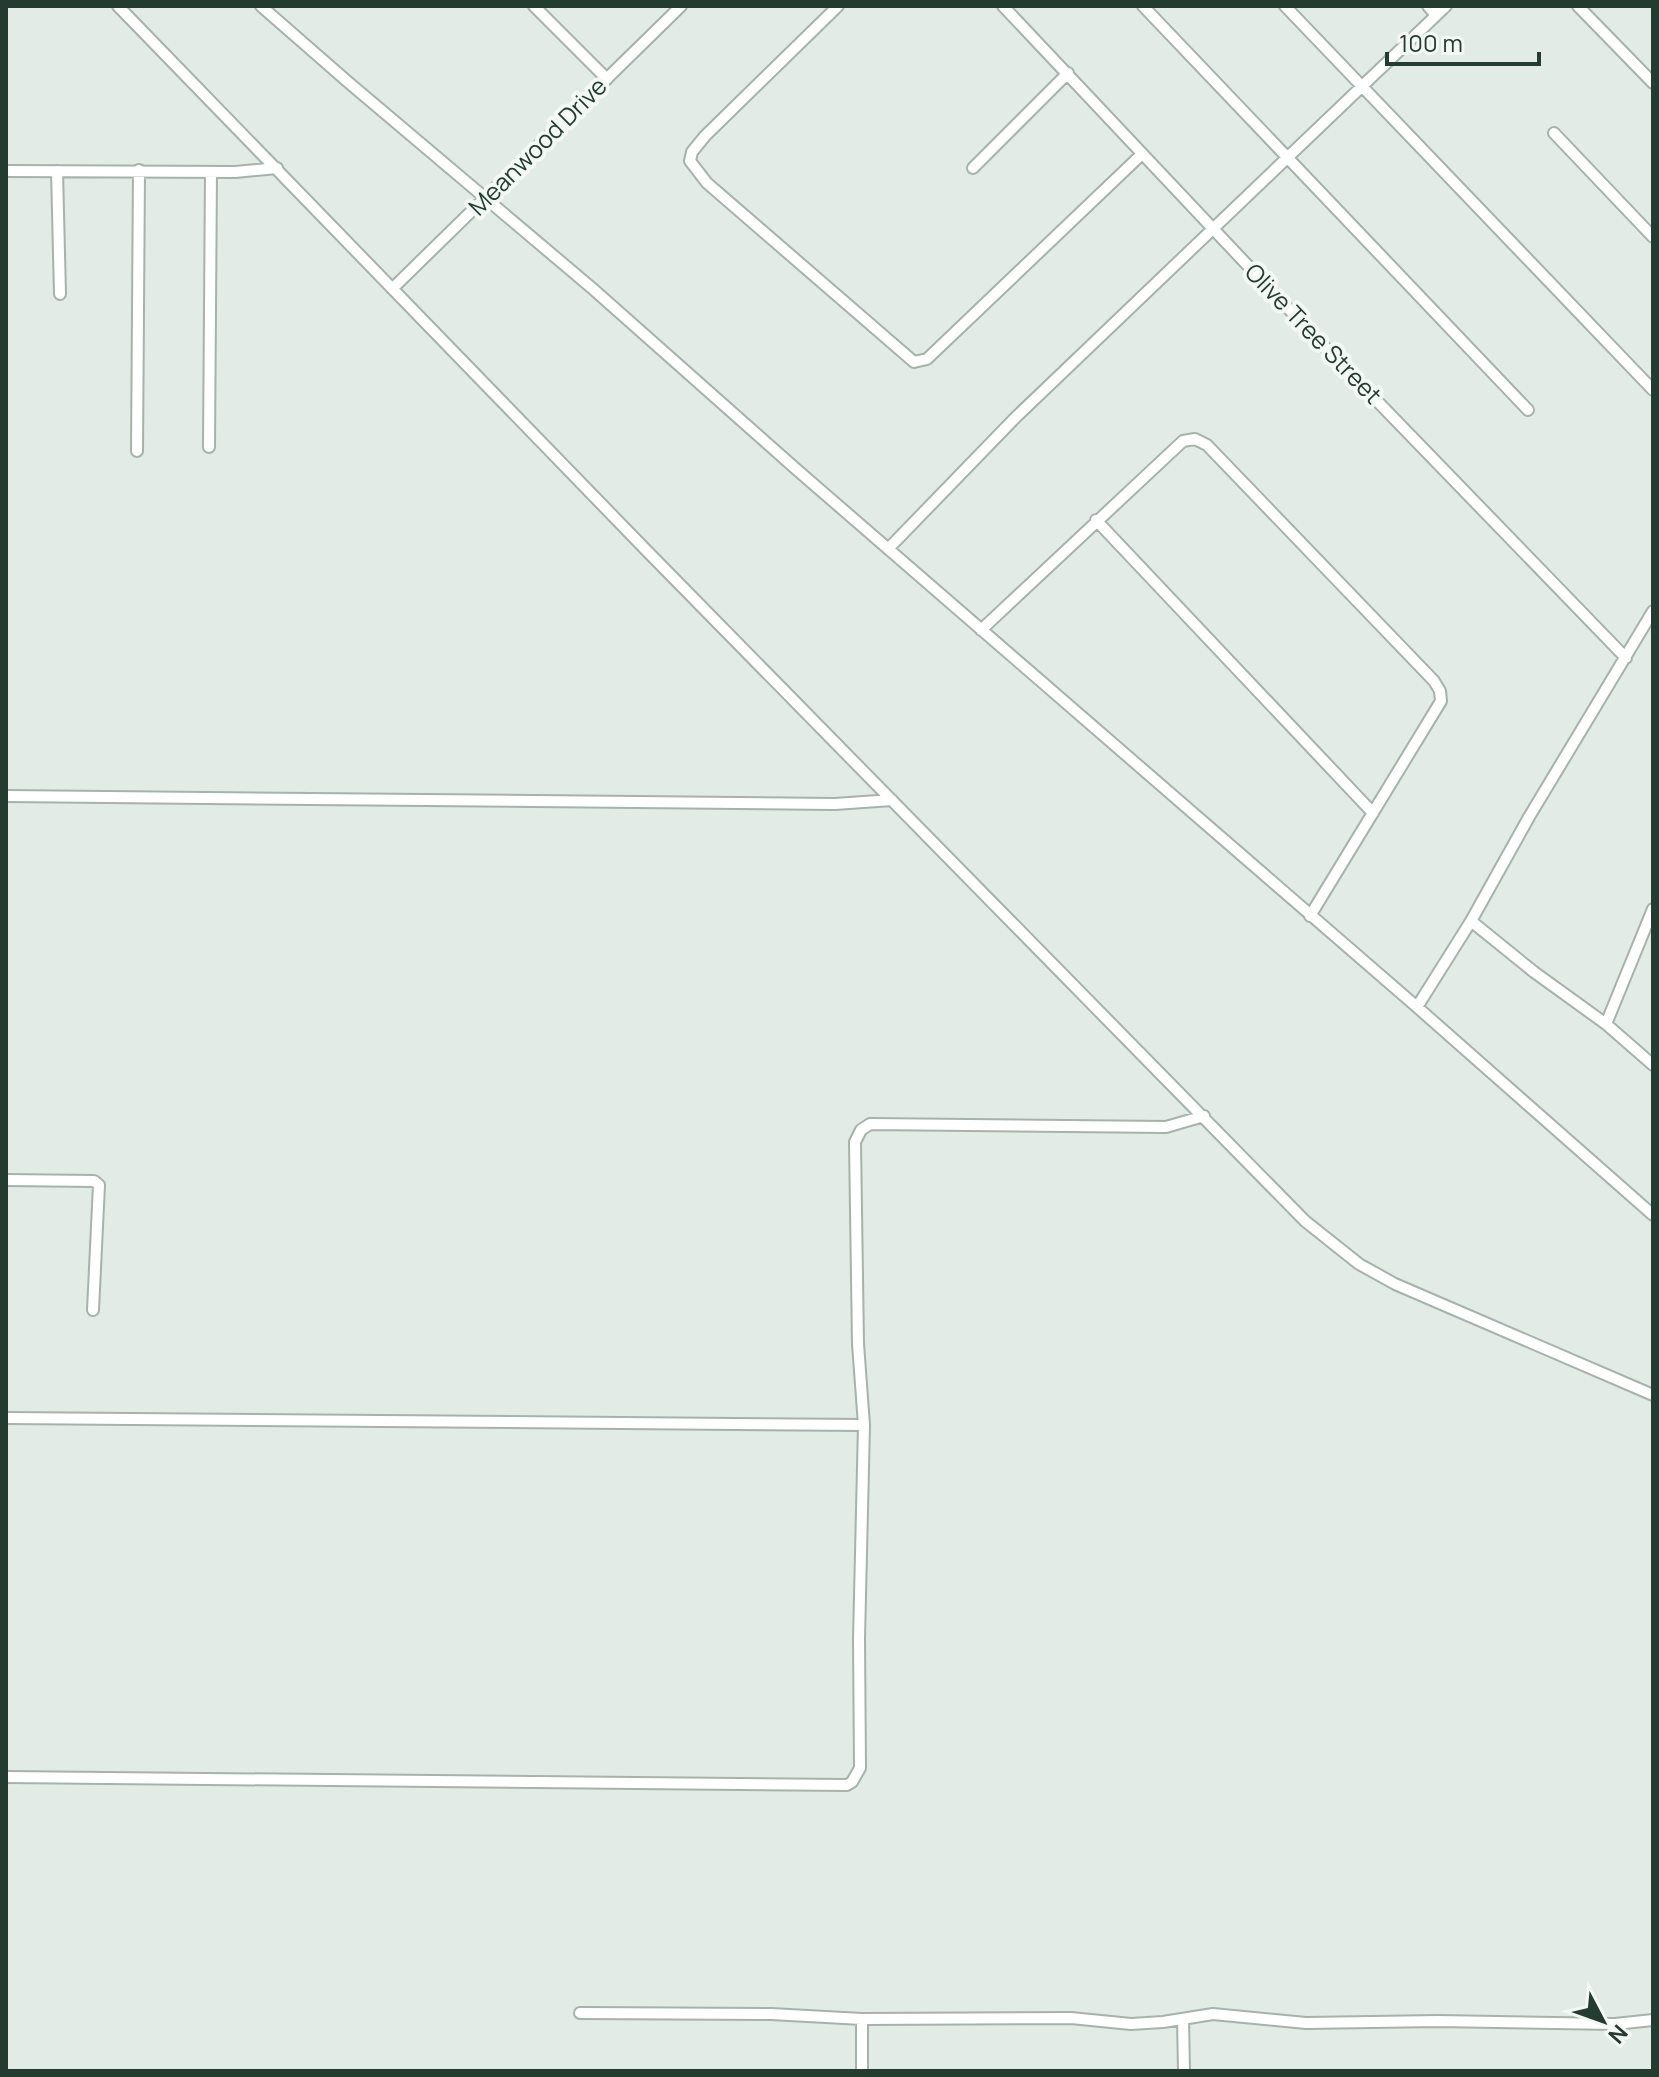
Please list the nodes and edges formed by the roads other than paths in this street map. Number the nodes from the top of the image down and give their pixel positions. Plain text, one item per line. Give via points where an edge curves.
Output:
1 (118, 6) edge
2 (261, 6) edge
3 (534, 6) edge
4 (681, 6) edge
5 (838, 6) edge
6 (1003, 6) edge
7 (1143, 6) edge
8 (1285, 6) edge
9 (1428, 6) edge
10 (1446, 6) edge
11 (1578, 6) edge
12 (1436, 15) junction
13 (1068, 73) junction
14 (607, 79) junction
15 (1653, 83) edge
16 (1361, 86) junction
17 (1554, 133) dead end
18 (1142, 154) junction
19 (1287, 157) junction
20 (277, 168) junction
21 (973, 168) dead end
22 (139, 170) junction
23 (6, 171) edge
24 (57, 171) junction
25 (211, 172) junction
26 (488, 197) junction
27 (1214, 230) junction
28 (1653, 237) edge
29 (393, 288) junction
30 (60, 294) dead end
31 (1653, 390) edge
32 (1528, 410) dead end
33 (209, 447) dead end
34 (137, 451) dead end
35 (1096, 520) junction
36 (888, 549) junction
37 (1653, 611) edge
38 (981, 630) junction
39 (1626, 658) junction
40 (6, 796) edge
41 (892, 800) junction
42 (1373, 813) junction
43 (1653, 909) edge
44 (1310, 916) junction
45 (1471, 921) junction
46 (1417, 1007) junction
47 (1606, 1024) junction
48 (1653, 1065) edge
49 (1204, 1116) junction
50 (6, 1180) edge
51 (1653, 1215) edge
52 (93, 1310) dead end
53 (1653, 1395) edge
54 (6, 1418) edge
55 (864, 1425) junction
56 (6, 1777) edge
57 (580, 2013) dead end
58 (862, 2019) junction
59 (1183, 2019) junction
60 (1653, 2020) edge
61 (862, 2071) edge
62 (1184, 2071) edge

1 - 20 street
2 - 26 street
3 - 14 street
4 - 14 street, Meanwood Drive
5 - 18 street via 705,136 690,161 707,183 914,362 933,353
6 - 13 street, Olive Tree Street
7 - 19 street
8 - 16 street
9 - 12 street
10 - 12 street
11 - 15 street
12 - 16 street
13 - 18 street, Olive Tree Street
13 - 21 street
14 - 26 street, Meanwood Drive
16 - 19 street
16 - 31 street
17 - 28 street
18 - 27 street, Olive Tree Street
19 - 27 street
19 - 32 street
20 - 25 street
20 - 29 street
22 - 24 street
22 - 25 street
22 - 34 street
23 - 24 street
24 - 30 street
25 - 33 street
26 - 29 street, Meanwood Drive
26 - 36 street
27 - 36 street via 1015,418
27 - 39 street, Olive Tree Street
29 - 41 street
35 - 38 street
35 - 42 street
35 - 42 street via 1183,441 1195,439 1207,445 1434,681 1441,701
36 - 38 street
37 - 39 street
38 - 44 street
39 - 45 street
40 - 41 street via 835,804
41 - 49 street
42 - 44 street
43 - 47 street
44 - 46 street
45 - 46 street
45 - 47 street
46 - 51 street
47 - 48 street
49 - 53 street via 1305,1221 1359,1264
49 - 55 street via 1166,1127 870,1124 861,1130 855,1142
50 - 52 street via 99,1185
54 - 55 street
55 - 56 street via 860,1768 847,1785
57 - 58 street
58 - 59 street via 1071,2018 1131,2024
58 - 61 street
59 - 60 street via 1213,2014 1306,2023
59 - 62 street

